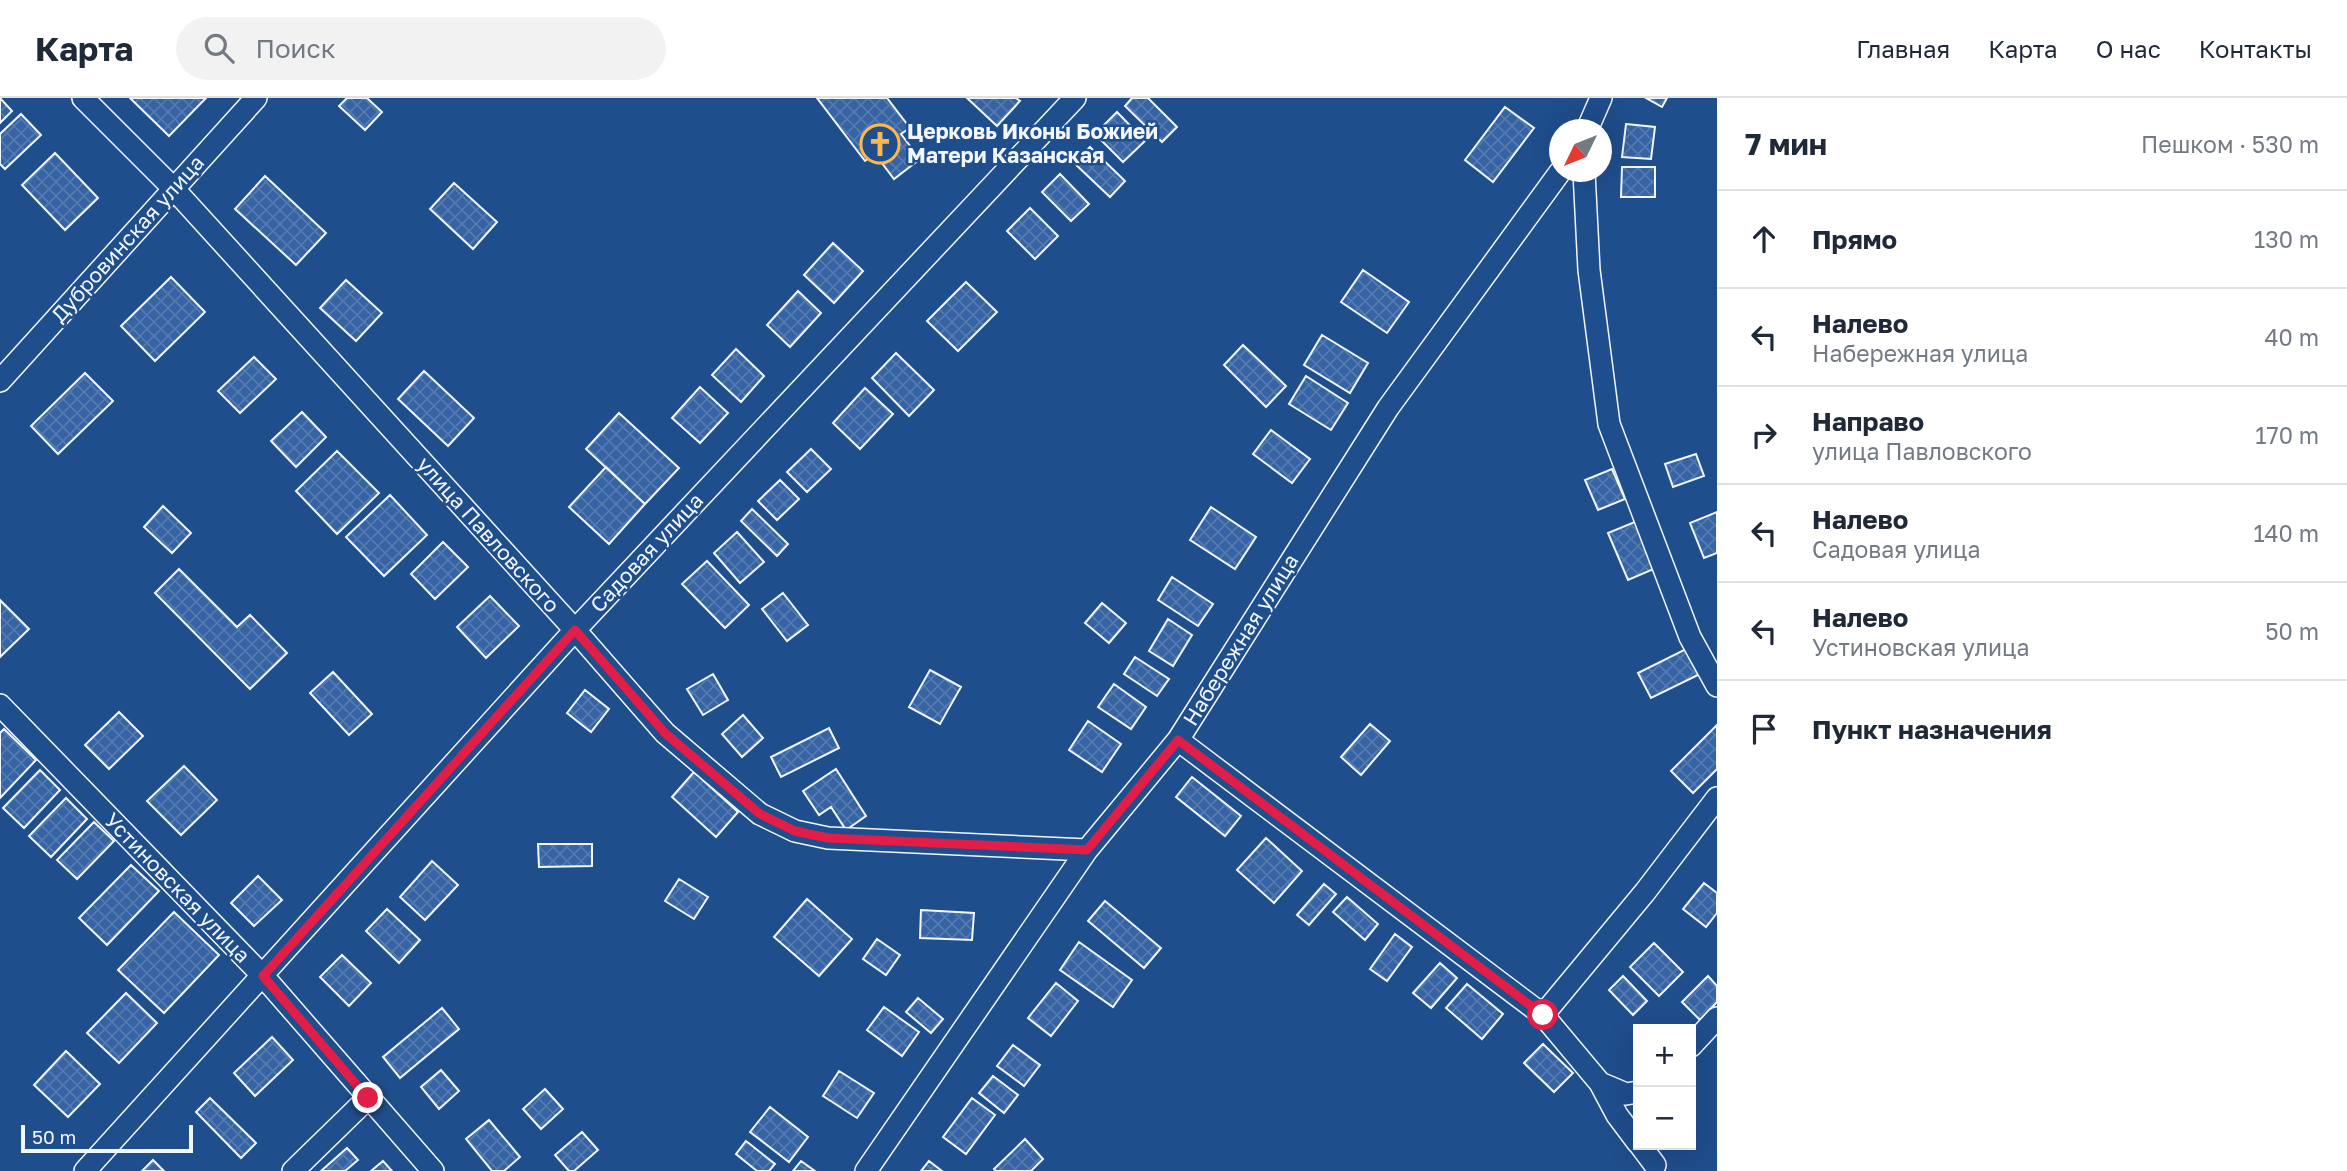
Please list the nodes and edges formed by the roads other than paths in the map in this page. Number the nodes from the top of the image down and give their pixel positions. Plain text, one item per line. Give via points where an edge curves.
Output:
1 (83, 98) edge
2 (256, 98) edge
3 (1074, 98) edge
4 (1601, 98) edge
5 (1592, 119) edge
6 (1553, 182) edge
7 (1585, 182) edge
8 (173, 188) junction
9 (0, 381) edge
10 (575, 630) junction
11 (1717, 686) edge
12 (0, 705) edge
13 (1178, 740) junction
14 (1717, 798) edge
15 (1087, 850) junction
16 (263, 976) junction
17 (1543, 1015) junction
18 (1717, 1018) edge
19 (1696, 1041) edge
20 (1600, 1083) junction
21 (1633, 1093) edge
22 (368, 1098) junction
23 (1633, 1136) edge
24 (1644, 1150) edge
25 (1656, 1166) dead end
26 (85, 1171) edge
27 (293, 1171) edge
28 (433, 1171) edge
29 (866, 1171) edge

1 - 8 street, улица Павловского
2 - 8 street, Дубровинская улица
3 - 10 street, Садовая улица
4 - 5 street
6 - 13 street, Набережная улица via 1388,408
7 - 11 street via 1589,270 1609,424 1690,637
8 - 9 street, Дубровинская улица
8 - 10 street, улица Павловского
10 - 15 street, улица Павловского via 665,733 760,814 795,831 828,838
10 - 16 street, Садовая улица
12 - 16 street, Устиновская улица
13 - 15 street, Набережная улица
13 - 17 street
14 - 17 street
15 - 29 street, Набережная улица
16 - 22 street, Устиновская улица
16 - 26 street, Садовая улица
17 - 20 street
18 - 19 street
20 - 21 street
20 - 23 street
22 - 27 street
22 - 28 street, Устиновская улица
24 - 25 street

